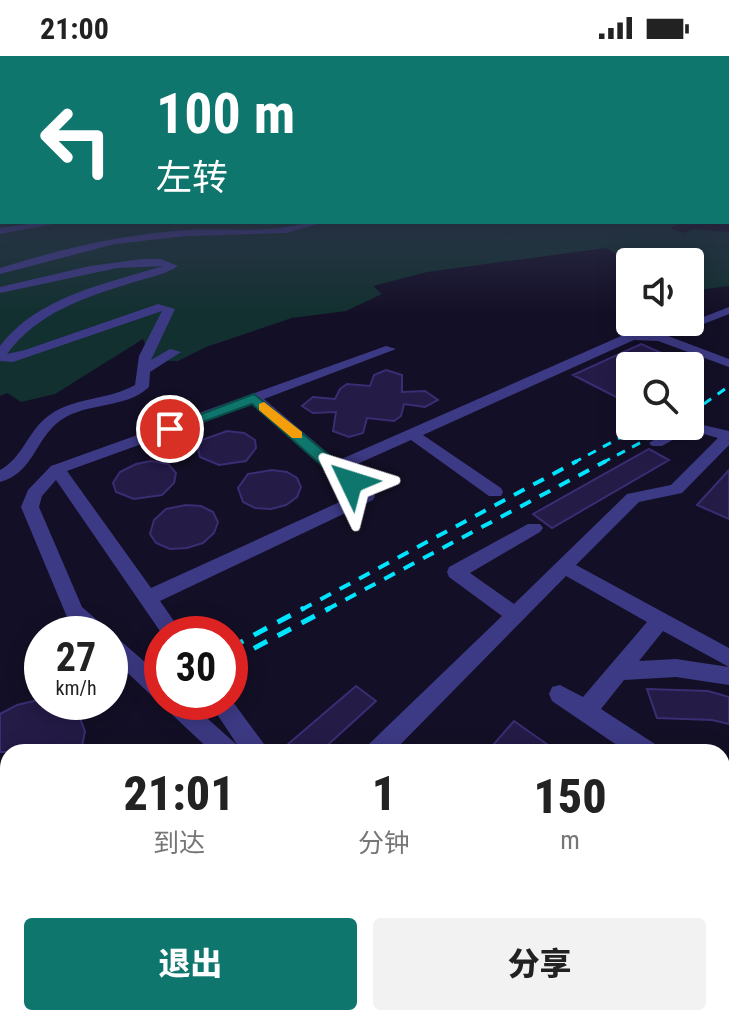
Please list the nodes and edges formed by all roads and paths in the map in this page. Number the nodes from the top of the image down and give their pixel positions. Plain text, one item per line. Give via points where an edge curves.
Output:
1 (44, 224) edge
2 (250, 224) edge
3 (280, 224) edge
4 (311, 224) edge
5 (0, 231) edge
6 (0, 271) edge
7 (0, 290) edge
8 (729, 310) edge
9 (704, 320) edge
10 (390, 349) dead end
11 (175, 352) dead end
12 (0, 356) edge
13 (729, 363) edge
14 (142, 371) junction
15 (254, 398) junction
16 (704, 430) edge
17 (412, 434) junction
18 (662, 440) edge
19 (657, 443) dead end
20 (335, 468) junction
21 (57, 469) junction
22 (0, 477) edge
23 (495, 492) dead end
24 (534, 528) dead end
25 (564, 567) junction
26 (148, 598) junction
27 (515, 615) junction
28 (79, 616) edge
29 (160, 616) edge
30 (660, 620) junction
31 (729, 658) edge
32 (128, 660) edge
33 (618, 671) junction
34 (144, 674) edge
35 (729, 676) edge
36 (560, 694) dead end
37 (585, 711) junction
38 (193, 720) edge
39 (233, 720) edge
40 (219, 744) edge
41 (250, 744) edge
42 (385, 744) edge
43 (635, 744) edge

1 - 5 street
2 - 3 street
4 - 6 street via 279,233 187,233 121,240
7 - 12 street via 99,268 162,262 173,266 119,281 44,314
8 - 9 street
10 - 15 street
11 - 14 street
12 - 14 street via 30,353 165,307 169,313
13 - 17 street via 660,337 632,336
14 - 22 street via 138,390 74,405 55,417 38,431 21,464
15 - 20 street
15 - 21 street
16 - 25 street via 729,436 676,489 633,498
17 - 20 street
17 - 23 street
18 - 19 street
20 - 26 street via 367,496
21 - 26 street
21 - 28 street via 34,494 30,507
24 - 27 street via 456,572
25 - 27 street
25 - 30 street
26 - 29 street
27 - 42 street
30 - 31 street
30 - 33 street
32 - 34 street
33 - 35 street via 676,668
33 - 37 street
36 - 37 street
37 - 43 street
38 - 40 street
39 - 41 street

